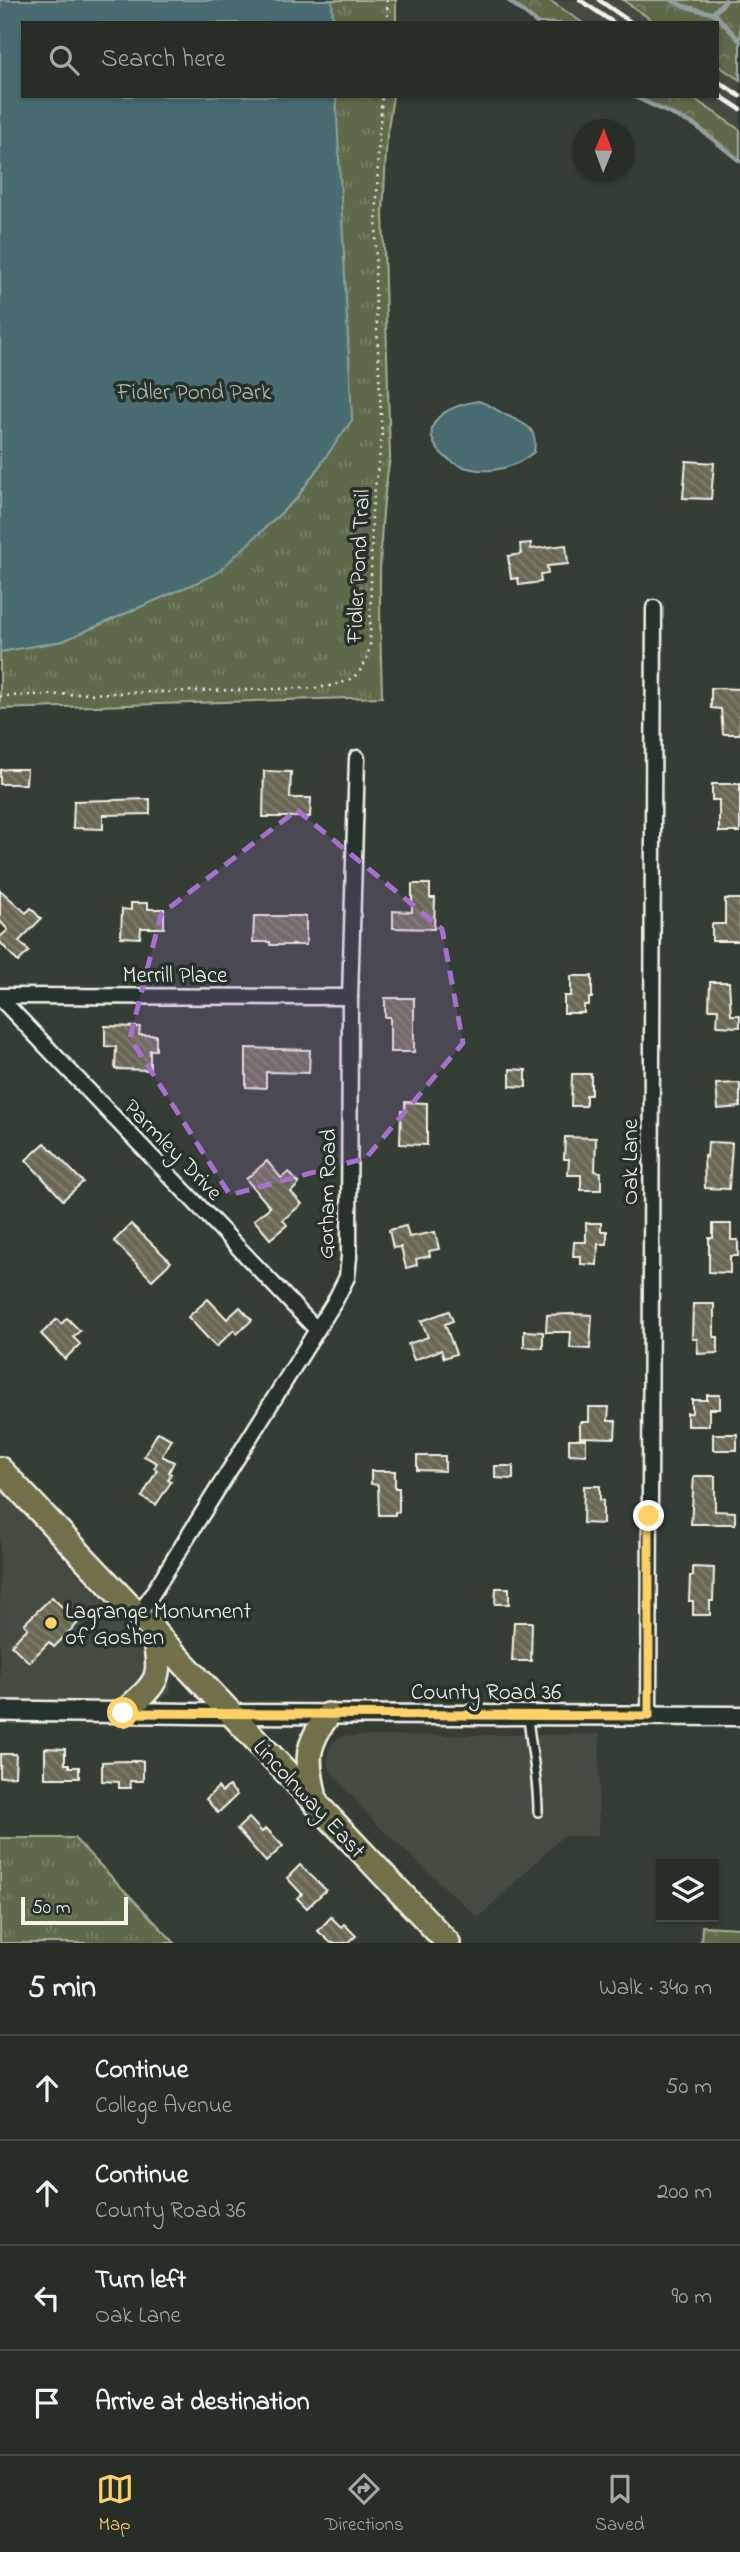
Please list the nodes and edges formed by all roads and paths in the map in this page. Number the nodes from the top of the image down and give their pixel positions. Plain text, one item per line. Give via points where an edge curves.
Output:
1 (387, 0) edge
2 (388, 21) edge
3 (382, 98) edge
4 (654, 608) dead end
5 (0, 696) edge
6 (357, 758) dead end
7 (350, 996) junction
8 (0, 997) edge
9 (317, 1330) junction
10 (0, 1469) edge
11 (146, 1622) junction
12 (0, 1711) edge
13 (123, 1713) junction
14 (231, 1714) junction
15 (328, 1715) junction
16 (528, 1716) junction
17 (649, 1716) junction
18 (740, 1716) edge
19 (316, 1804) junction
20 (538, 1812) dead end
21 (448, 1943) edge

1 - 2 path
3 - 5 path, Fidler Pond Trail via 376,285 382,437 372,510 370,645 364,666 346,682 315,688
4 - 17 street, Oak Lane
6 - 7 street, Gorham Road
7 - 8 street, Merrill Place
7 - 9 street, Gorham Road via 348,1267 342,1290
8 - 9 street, Parmley Drive
9 - 11 street, Gorham Road
10 - 11 highway, Lincolnway East
11 - 13 highway via 158,1660 157,1676 153,1686
11 - 14 highway, Lincolnway East
12 - 13 main road
13 - 14 main road
14 - 15 street, County Road 36
14 - 19 highway, Lincolnway East
15 - 16 street, County Road 36
15 - 19 highway via 310,1747
16 - 17 street, County Road 36
16 - 20 lane
17 - 18 street, County Road 36
19 - 21 highway, Lincolnway East

